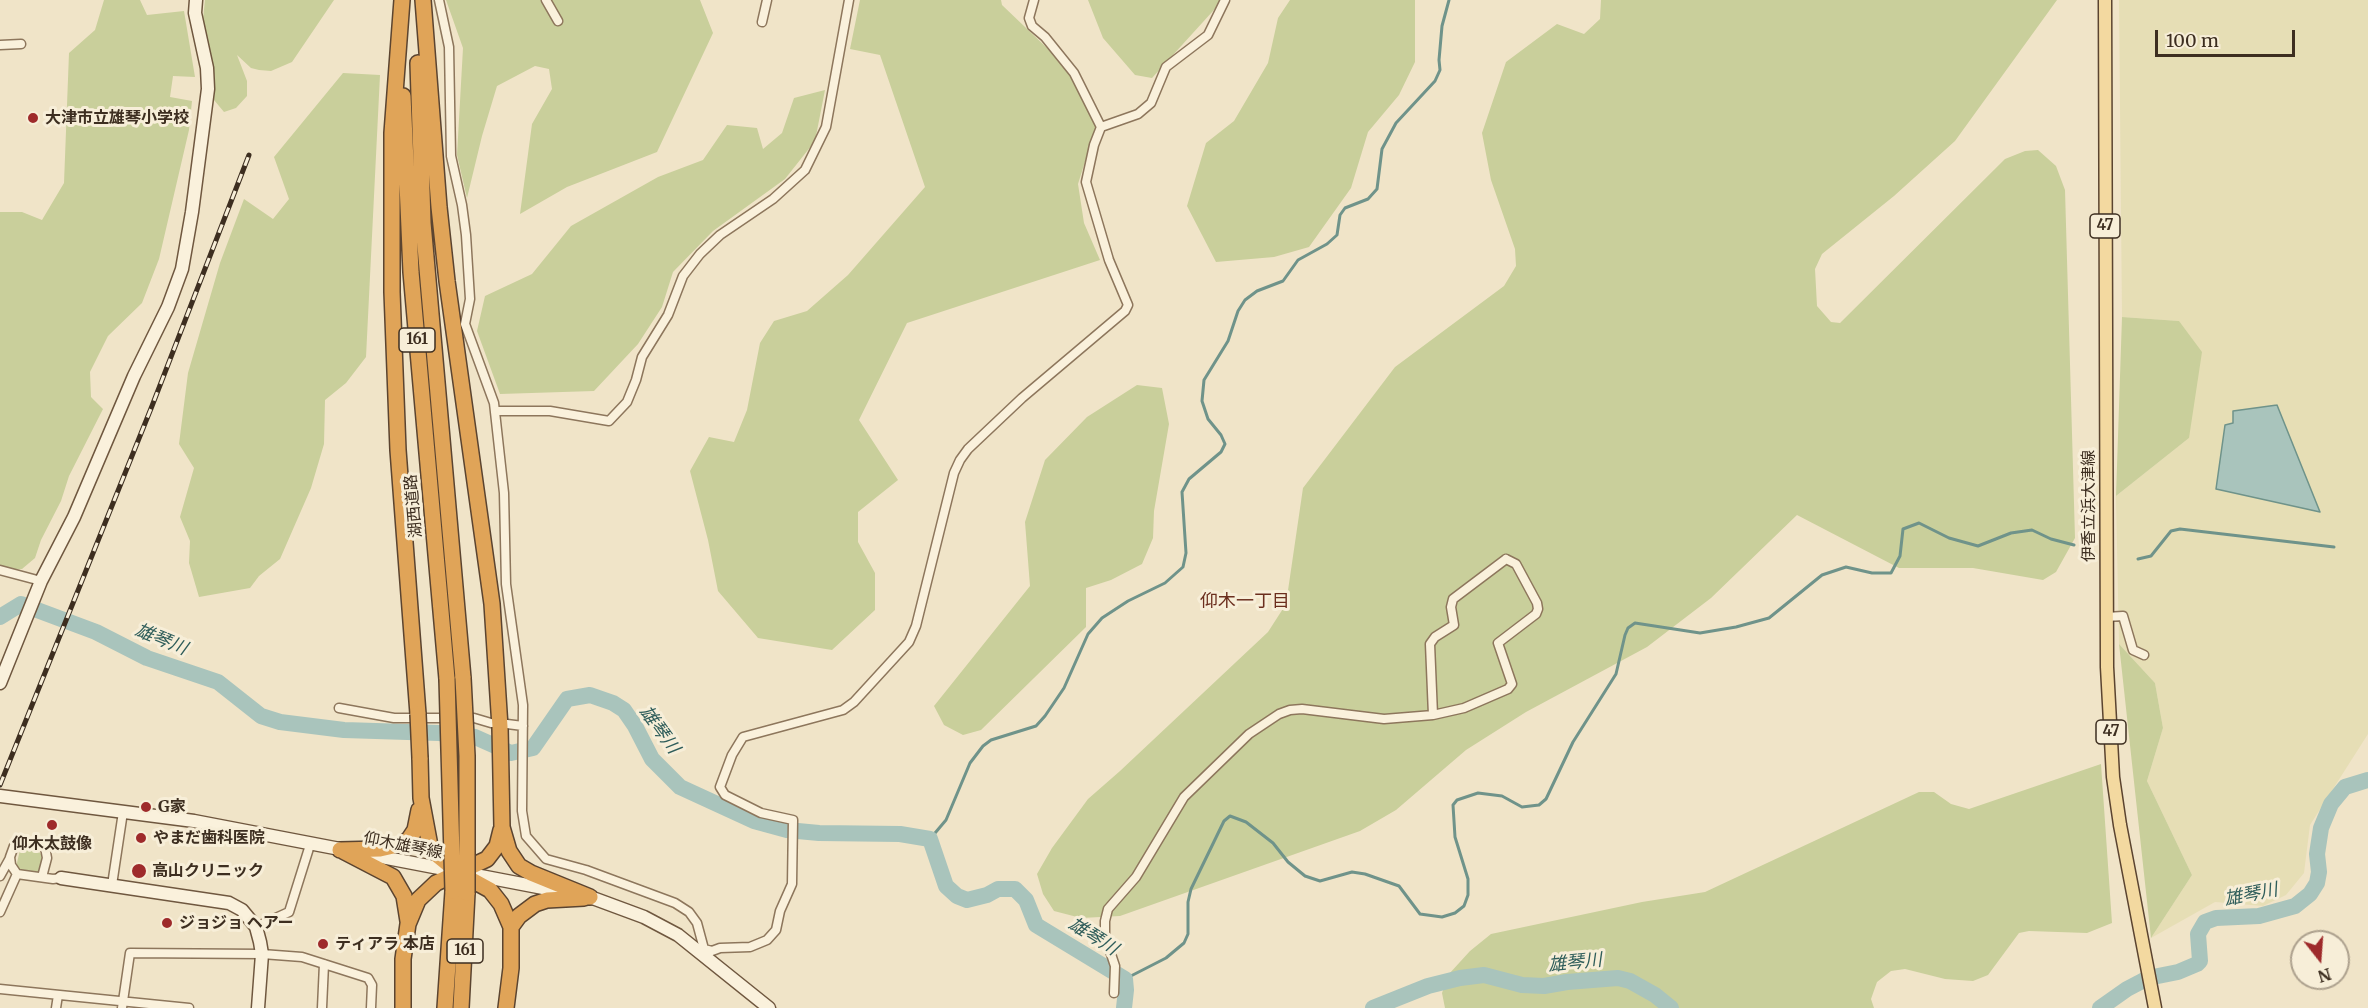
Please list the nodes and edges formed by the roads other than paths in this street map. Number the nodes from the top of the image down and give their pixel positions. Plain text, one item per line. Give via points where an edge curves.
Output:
1 (196, 0) edge
2 (403, 0) edge
3 (421, 0) edge
4 (439, 0) edge
5 (546, 0) edge
6 (767, 0) edge
7 (849, 0) edge
8 (1034, 0) edge
9 (1225, 0) edge
10 (2105, 0) edge
11 (558, 21) dead end
12 (762, 22) dead end
13 (21, 44) dead end
14 (0, 45) edge
15 (1101, 127) junction
16 (495, 411) junction
17 (0, 570) edge
18 (41, 581) junction
19 (2106, 617) junction
20 (2144, 655) dead end
21 (455, 679) junction
22 (0, 683) edge
23 (339, 708) dead end
24 (1433, 715) junction
25 (499, 725) junction
26 (523, 731) junction
27 (0, 796) edge
28 (422, 798) junction
29 (123, 812) junction
30 (502, 827) junction
31 (310, 844) junction
32 (340, 850) junction
33 (10, 857) junction
34 (47, 858) junction
35 (459, 873) junction
36 (17, 874) junction
37 (0, 876) edge
38 (42, 877) junction
39 (61, 878) junction
40 (112, 885) junction
41 (460, 892) junction
42 (590, 897) junction
43 (0, 912) edge
44 (408, 924) junction
45 (256, 927) junction
46 (511, 927) junction
47 (702, 951) junction
48 (262, 954) junction
49 (324, 964) junction
50 (0, 988) edge
51 (1114, 993) dead end
52 (58, 995) junction
53 (123, 1005) edge
54 (764, 1006) edge
55 (56, 1008) edge
56 (189, 1008) edge
57 (258, 1008) edge
58 (322, 1008) edge
59 (371, 1008) edge
60 (404, 1008) edge
61 (445, 1008) edge
62 (461, 1008) edge
63 (506, 1008) edge
64 (2155, 1008) edge

1 - 18 street via 208,89 182,269 74,517
2 - 21 highway, 湖西道路 / 161 via 404,158 410,261
2 - 28 highway, bridge via 392,133 392,292 398,450
3 - 21 highway, 湖西道路 / 161 via 417,53 423,223
3 - 25 highway via 447,282 492,604
4 - 16 street via 449,47 451,156 466,235 470,299 465,324
5 - 11 street
6 - 12 street
7 - 16 street via 833,102 826,127 805,170 773,199 720,236 683,276 668,315 642,357 627,402 609,421 550,411
8 - 15 street via 1029,18 1032,26 1074,73
9 - 15 street via 1208,35 1166,67 1151,103 1137,114
10 - 19 main road, 伊香立浜大津線 / 47
13 - 14 street
15 - 47 street via 1086,182 1109,260 1128,305 1022,398 960,460 909,642 843,710 743,737 720,787 739,803 793,820 792,884 776,930 767,940 750,947
16 - 26 street via 504,493 506,584
17 - 18 street
18 - 22 street
19 - 20 street via 2123,616 2133,650
19 - 64 main road, 伊香立浜大津線 / 47 via 2106,667 2120,825
21 - 41 highway, 湖西道路 / 161, bridge via 467,756
23 - 25 street via 394,718 474,718
24 - 24 street via 1464,708 1512,684 1498,643 1538,609 1513,561 1506,559 1453,599 1454,625 1430,644
24 - 51 street via 1384,719 1290,710 1249,734 1184,797 1136,877 1108,909 1105,936 1115,966
25 - 26 street
25 - 30 highway
26 - 47 street via 522,811 526,836 546,859 586,870 675,903 689,912 697,923
27 - 29 street, 仰木雄琴線
28 - 32 highway via 415,830 405,842 380,849
28 - 35 highway via 430,846
29 - 31 street, 仰木雄琴線 via 194,821
29 - 40 street
30 - 35 highway via 490,856
30 - 42 highway via 509,851 519,866
31 - 32 street, 仰木雄琴線
31 - 45 street via 289,912
32 - 35 street, 仰木雄琴線
32 - 44 highway via 393,877 405,896
33 - 34 street via 14,846 25,841 45,847
33 - 36 street via 10,865
33 - 37 street
34 - 38 street
34 - 39 street
35 - 42 street, 仰木雄琴線
35 - 44 highway via 436,883 418,900
35 - 46 highway via 494,895
36 - 38 street
36 - 43 street
38 - 39 street
39 - 40 street
40 - 45 street via 229,903 242,910
41 - 61 highway, 湖西道路 / 161
41 - 62 highway, 湖西道路 / 161
42 - 46 highway via 539,902 524,911
42 - 47 street, 仰木雄琴線 via 644,917
44 - 60 highway via 403,959
45 - 48 street
46 - 63 highway
47 - 54 street, 仰木雄琴線
48 - 49 street via 302,957
48 - 53 street via 130,953
48 - 57 street
49 - 58 street
49 - 59 street via 368,978 372,985
50 - 52 street
52 - 53 street
52 - 55 street
53 - 56 street

